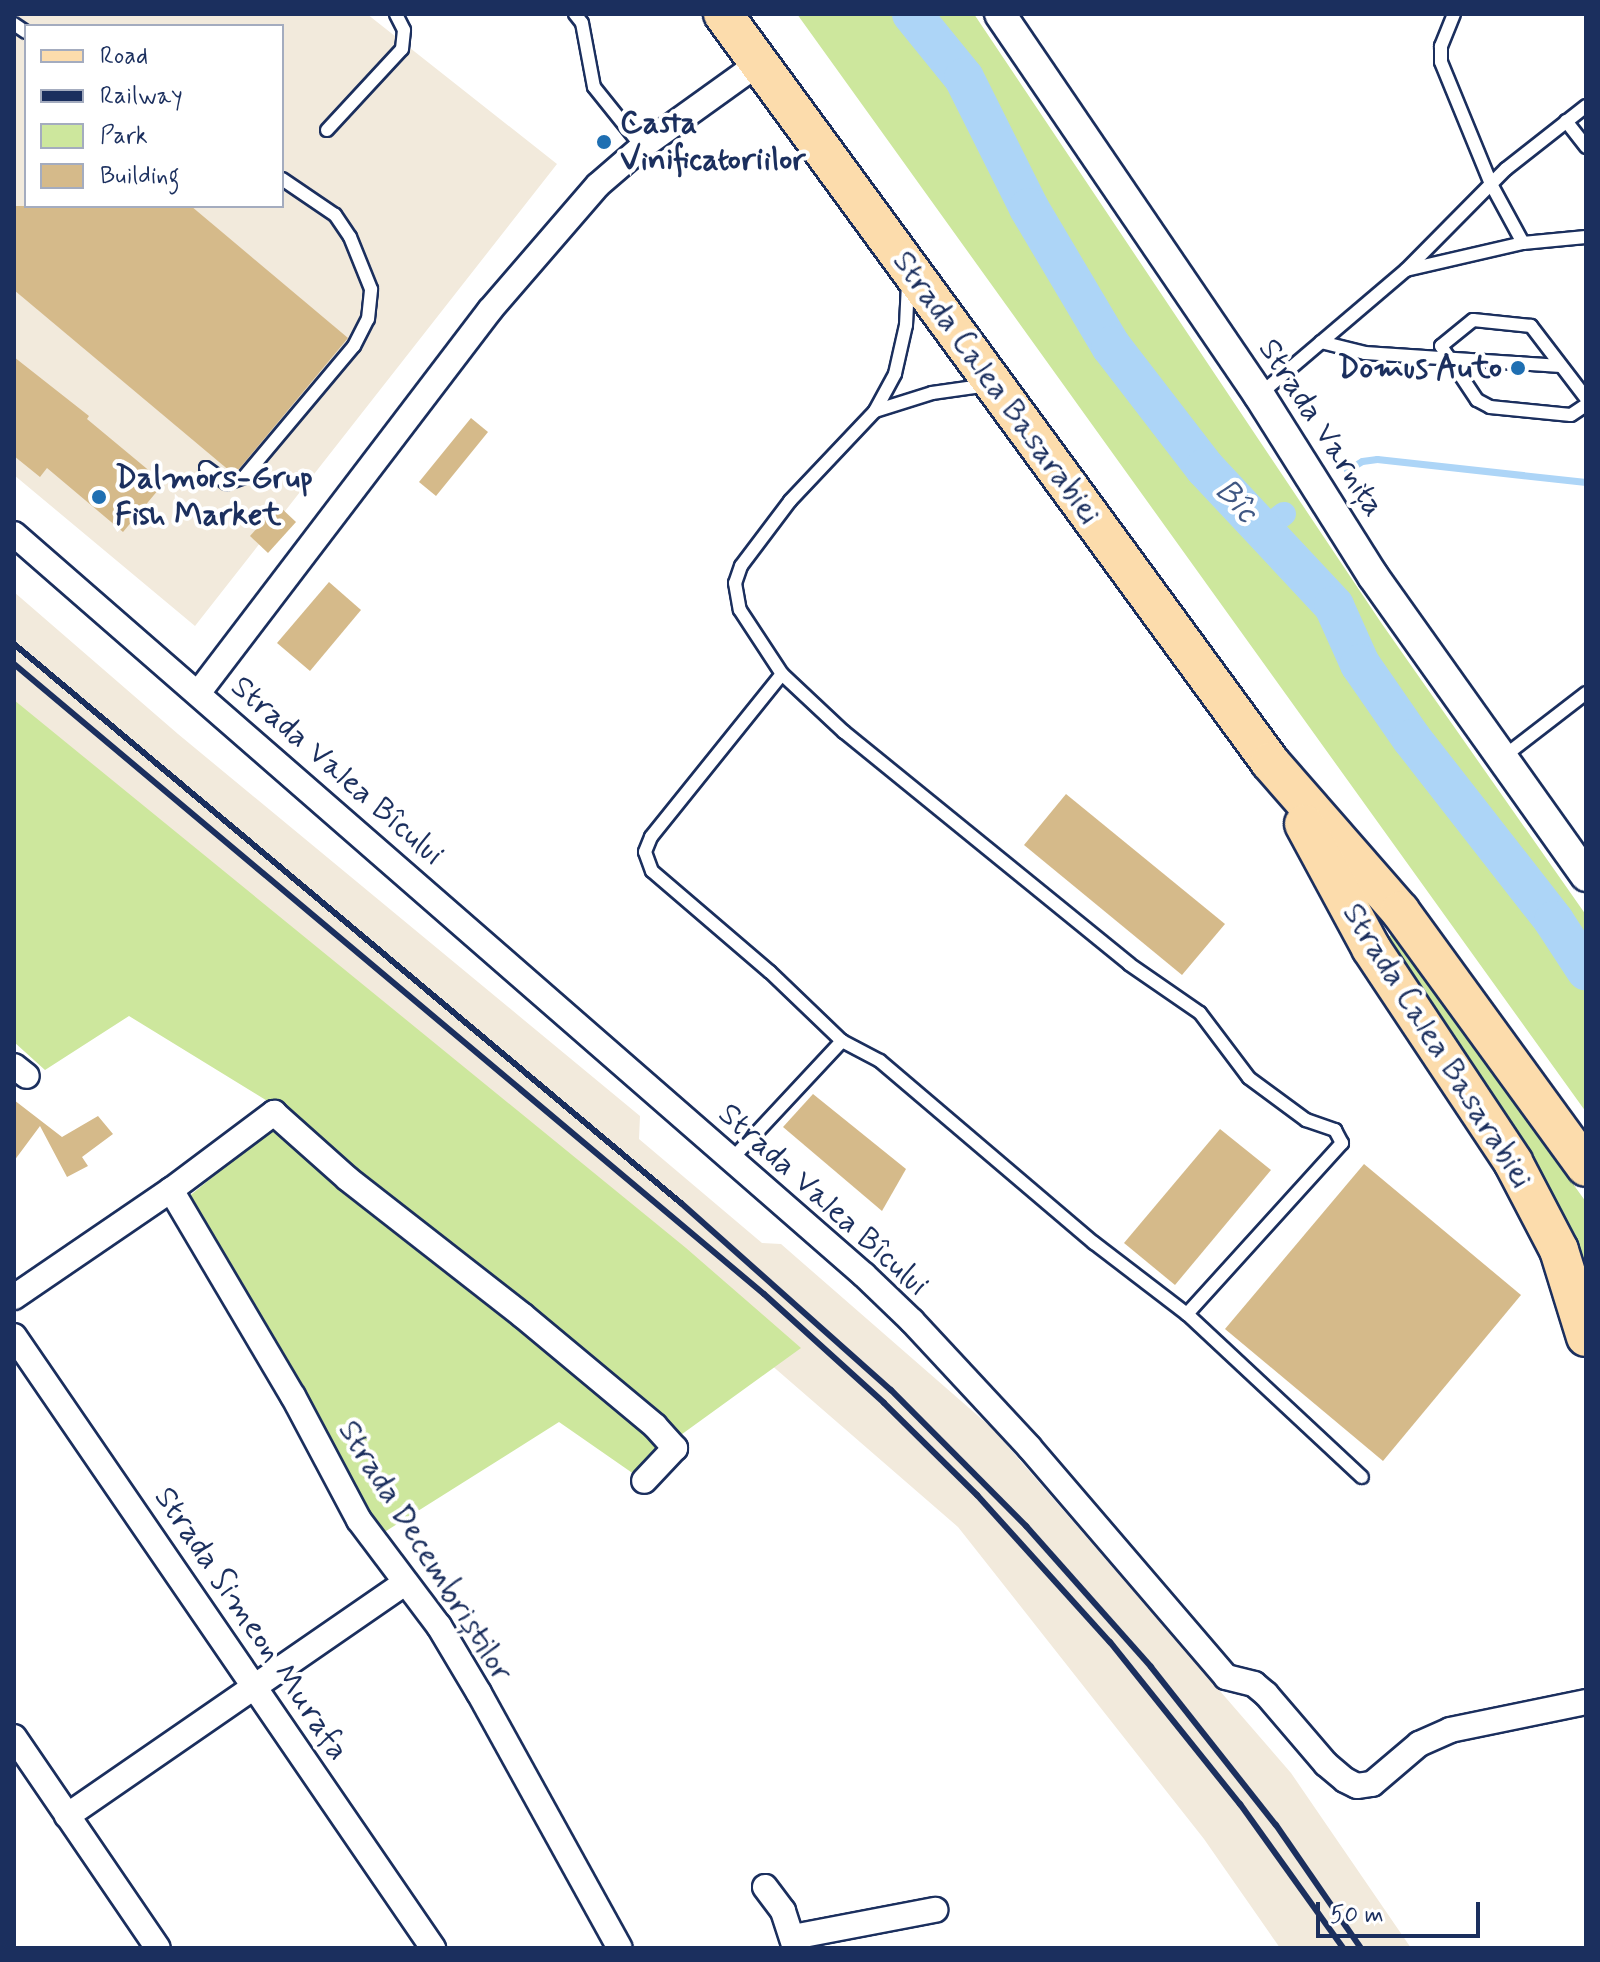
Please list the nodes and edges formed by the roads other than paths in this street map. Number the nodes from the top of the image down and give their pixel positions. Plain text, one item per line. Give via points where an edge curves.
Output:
1 (396, 14) edge
2 (592, 14) edge
3 (723, 14) edge
4 (1000, 14) edge
5 (1454, 14) edge
6 (578, 18) edge
7 (759, 63) junction
8 (1586, 106) edge
9 (1566, 121) junction
10 (327, 130) dead end
11 (642, 147) junction
12 (1586, 147) edge
13 (284, 180) edge
14 (1491, 184) junction
15 (1586, 237) edge
16 (1523, 243) junction
17 (909, 268) junction
18 (1406, 270) junction
19 (1321, 342) junction
20 (1446, 357) junction
21 (1561, 366) junction
22 (993, 384) junction
23 (1259, 395) junction
24 (1586, 398) edge
25 (1586, 405) edge
26 (875, 411) junction
27 (206, 468) dead end
28 (14, 534) edge
29 (782, 674) junction
30 (199, 692) junction
31 (1586, 693) edge
32 (1500, 759) junction
33 (1270, 762) junction
34 (1586, 876) edge
35 (842, 1041) junction
36 (731, 1160) junction
37 (1586, 1167) edge
38 (171, 1190) junction
39 (14, 1297) edge
40 (1187, 1314) junction
41 (14, 1336) edge
42 (1586, 1337) edge
43 (1362, 1477) dead end
44 (644, 1481) dead end
45 (405, 1583) junction
46 (256, 1686) junction
47 (1586, 1702) edge
48 (14, 1737) edge
49 (67, 1816) junction
50 (765, 1887) dead end
51 (935, 1910) dead end
52 (794, 1942) edge
53 (158, 1948) edge
54 (433, 1948) edge
55 (620, 1948) edge

1 - 10 lane via 404,30 402,49
2 - 6 lane
3 - 7 main road, Strada Calea Basarabiei
4 - 23 street, Strada Varnița
5 - 14 lane via 1441,46 1441,62
6 - 11 lane via 594,87
7 - 11 street
7 - 17 main road, Strada Calea Basarabiei
8 - 9 lane
9 - 12 lane
9 - 14 lane
11 - 30 street via 598,185 490,310
13 - 27 lane via 335,215 350,237 371,289 368,319 354,346 244,477 227,483
14 - 16 lane
14 - 18 lane
15 - 16 lane
16 - 18 lane
17 - 22 main road, Strada Calea Basarabiei
17 - 26 lane via 906,325 895,374
18 - 19 lane
19 - 20 lane via 1365,353
19 - 23 lane
20 - 21 lane
20 - 21 lane via 1441,346 1473,320 1531,326
20 - 25 lane via 1477,400 1490,407 1571,415
21 - 24 lane
22 - 26 lane via 932,393
22 - 33 main road, Strada Calea Basarabiei
23 - 32 street, Strada Varnița via 1373,576
26 - 29 lane via 790,501 741,566 735,583 740,610
28 - 30 street, Strada Valea Bîcului
29 - 35 lane via 651,837 645,852 652,871
29 - 40 lane via 844,732 1129,964 1200,1013 1249,1078 1306,1120 1335,1130 1342,1143
30 - 36 street, Strada Valea Bîcului
31 - 32 lane
32 - 34 street, Strada Varnița
33 - 37 main road, Strada Calea Basarabiei via 1400,911
33 - 42 main road, Strada Calea Basarabiei via 1371,948 1520,1173 1559,1250
35 - 36 lane
35 - 40 lane via 880,1061 1094,1243
36 - 47 street, Strada Valea Bîcului via 912,1321 1029,1447 1226,1677 1254,1684 1266,1694 1345,1780 1357,1786 1372,1784 1419,1744 1450,1730
38 - 39 street
38 - 44 street via 274,1113 348,1179 655,1426 675,1448
38 - 45 street, Strada Decembriștilor via 293,1396 359,1520
40 - 43 lane
41 - 46 street, Strada Simeon Murafa
45 - 46 street
45 - 55 street, Strada Decembriștilor via 439,1626 479,1693
46 - 49 street
46 - 54 street, Strada Simeon Murafa
48 - 49 street
49 - 53 street
50 - 52 street via 783,1911
51 - 52 street

